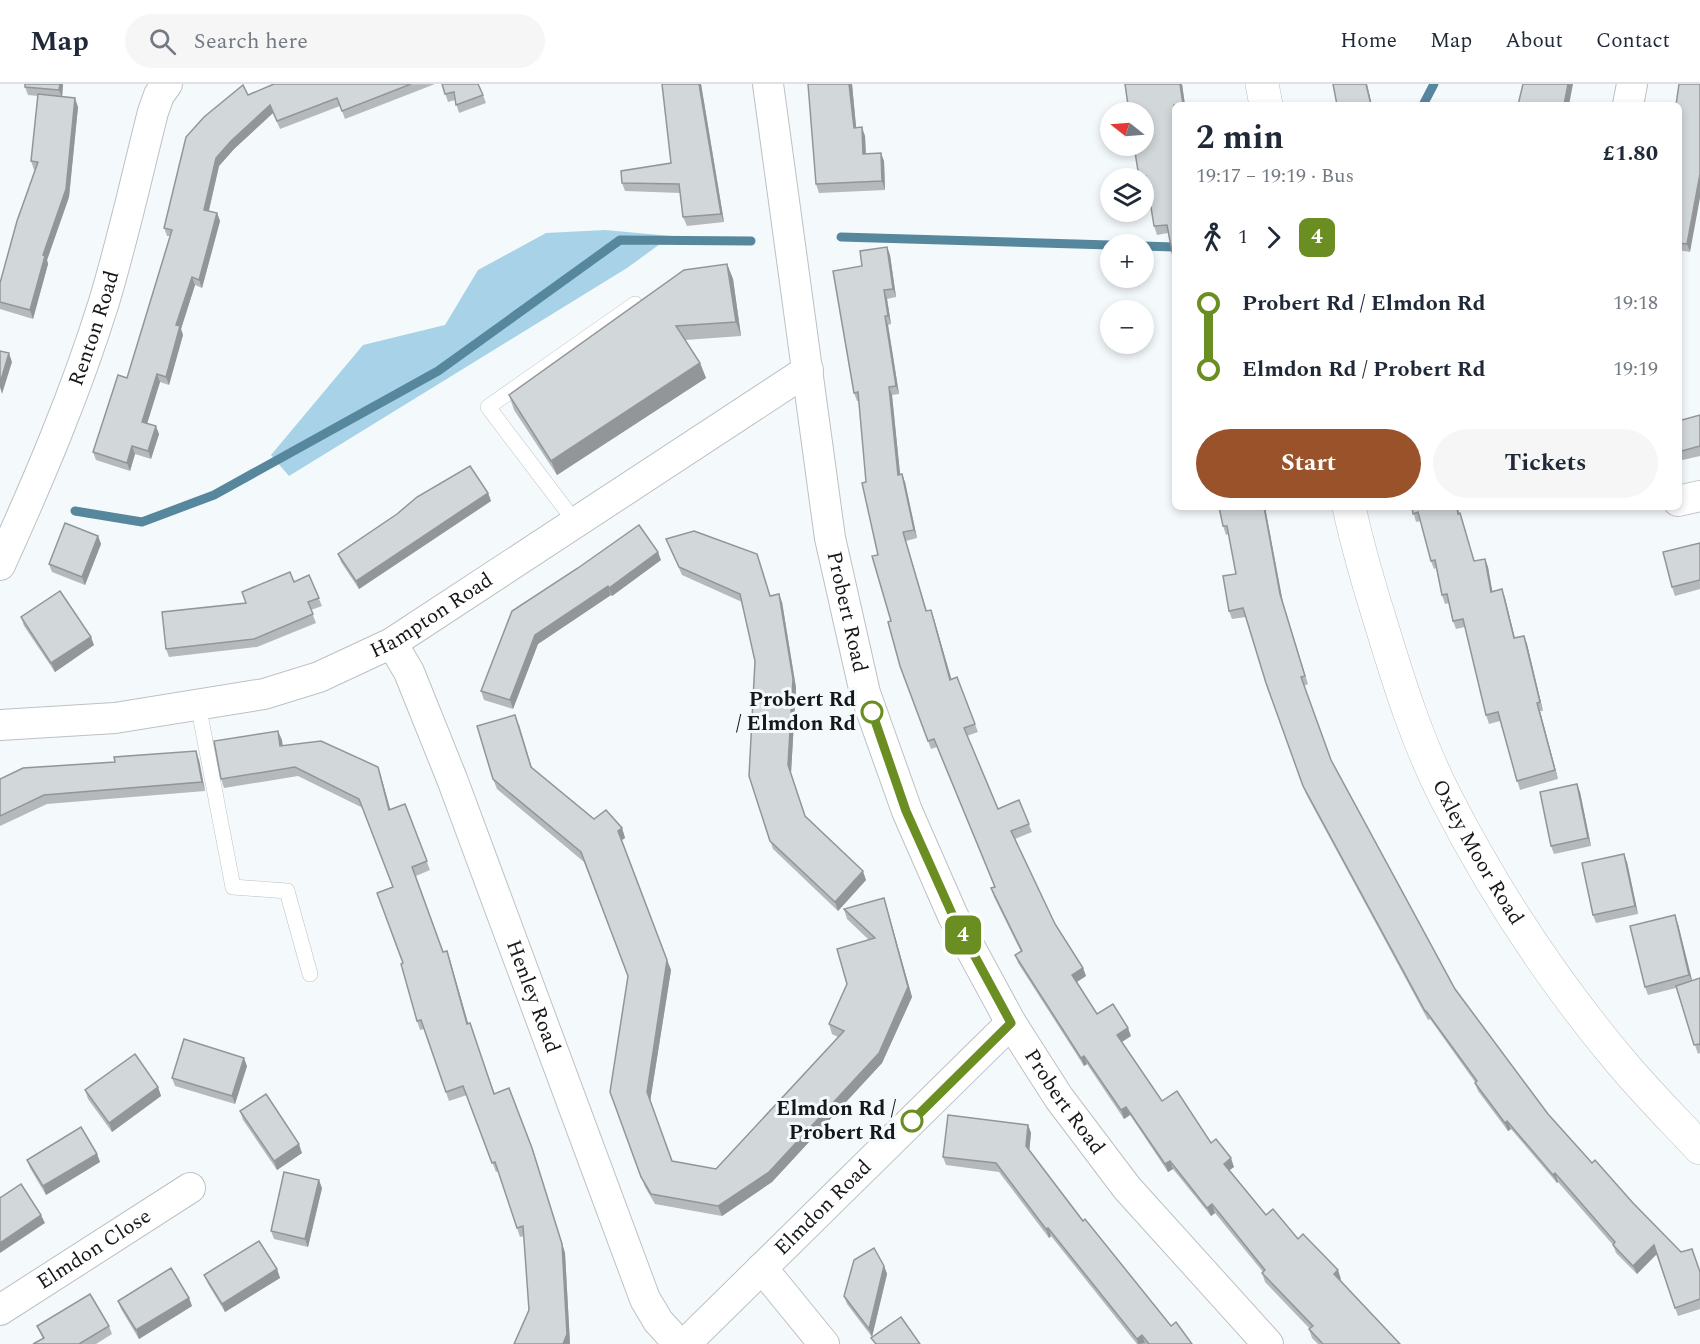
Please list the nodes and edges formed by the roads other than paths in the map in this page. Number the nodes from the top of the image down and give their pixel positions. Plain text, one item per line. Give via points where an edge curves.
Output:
1 (167, 84) edge
2 (768, 84) edge
3 (1262, 84) edge
4 (1632, 84) edge
5 (1265, 102) edge
6 (1629, 102) edge
7 (635, 304) edge
8 (808, 370) junction
9 (1700, 496) edge
10 (1682, 500) edge
11 (1350, 510) edge
12 (576, 523) junction
13 (0, 565) edge
14 (392, 643) junction
15 (198, 704) junction
16 (0, 724) edge
17 (310, 974) dead end
18 (1011, 1023) junction
19 (1700, 1148) edge
20 (190, 1188) dead end
21 (762, 1268) junction
22 (0, 1310) edge
23 (679, 1344) edge
24 (685, 1344) edge
25 (824, 1344) edge
26 (1269, 1344) edge

1 - 13 street, Renton Road via 153,112 104,301 78,376 36,486
2 - 8 street, Probert Road
3 - 5 street
4 - 6 street
7 - 12 lane via 488,407
8 - 12 street, Hampton Road
8 - 18 street, Probert Road via 830,538 865,693 906,811 953,916
9 - 10 street
11 - 19 street, Oxley Moor Road via 1374,604 1403,692 1444,794 1530,940 1573,1001 1620,1062
12 - 14 street, Hampton Road
14 - 15 street, Hampton Road via 319,677 264,694
14 - 23 street, Henley Road via 409,672 452,779 645,1299
15 - 16 street, Hampton Road via 115,718
15 - 17 lane via 233,887 287,891
18 - 21 street, Elmdon Road
18 - 26 street, Probert Road via 1059,1098 1126,1188
20 - 22 street, Elmdon Close
21 - 24 street, Elmdon Road
21 - 25 street

